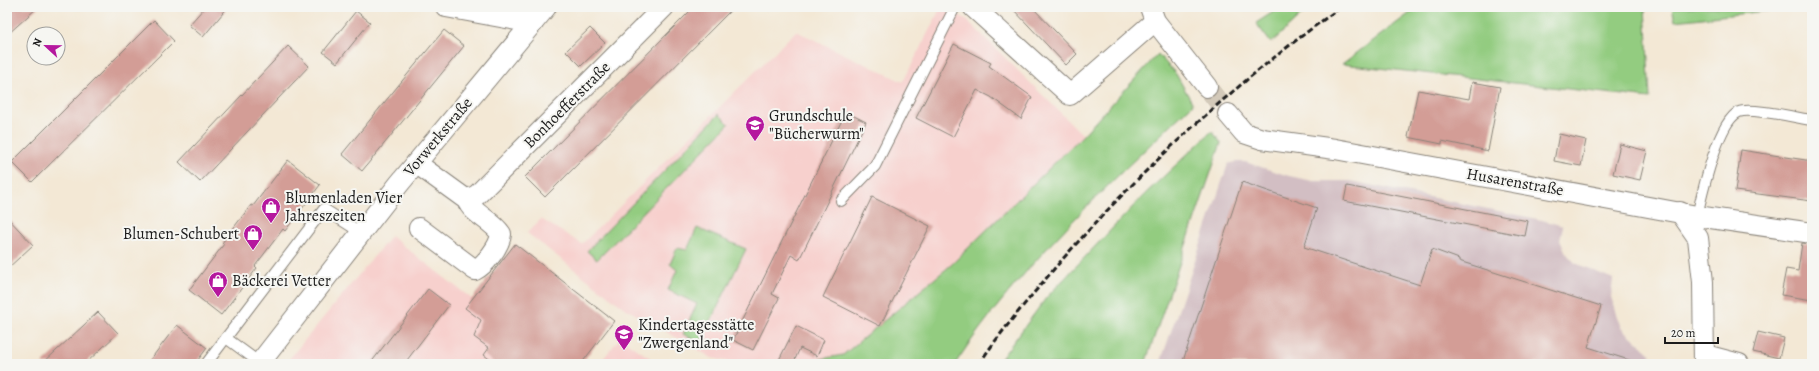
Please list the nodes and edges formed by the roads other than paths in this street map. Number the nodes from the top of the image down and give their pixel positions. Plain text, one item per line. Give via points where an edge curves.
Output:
1 (446, 7) edge
2 (546, 7) edge
3 (664, 7) edge
4 (955, 7) edge
5 (974, 7) edge
6 (1154, 11) edge
7 (533, 22) junction
8 (1207, 87) tunnel mouth
9 (1228, 114) tunnel mouth
10 (1812, 120) edge
11 (416, 163) junction
12 (467, 200) junction
13 (841, 201) dead end
14 (1688, 214) junction
15 (418, 228) dead end
16 (360, 232) junction
17 (1812, 233) edge
18 (226, 338) junction
19 (1704, 359) edge
20 (259, 363) edge
21 (206, 364) edge
22 (1739, 364) edge

1 - 7 street
2 - 7 street, Vorwerkstraße
3 - 12 street, Bonhoefferstraße via 477,195
4 - 13 lane via 875,166
5 - 6 street via 1070,95
6 - 8 street
7 - 11 street, Vorwerkstraße
9 - 14 street, Husarenstraße via 1244,133 1262,139 1335,149
10 - 14 lane via 1745,110 1738,112 1727,126
11 - 12 street
11 - 16 street, Vorwerkstraße
12 - 15 street via 469,206 501,234 500,241 480,268 475,270
14 - 17 street, Husarenstraße
14 - 19 street via 1698,238 1703,282
16 - 18 lane via 324,209
16 - 20 street, Vorwerkstraße
18 - 20 lane
18 - 21 lane
19 - 22 street

